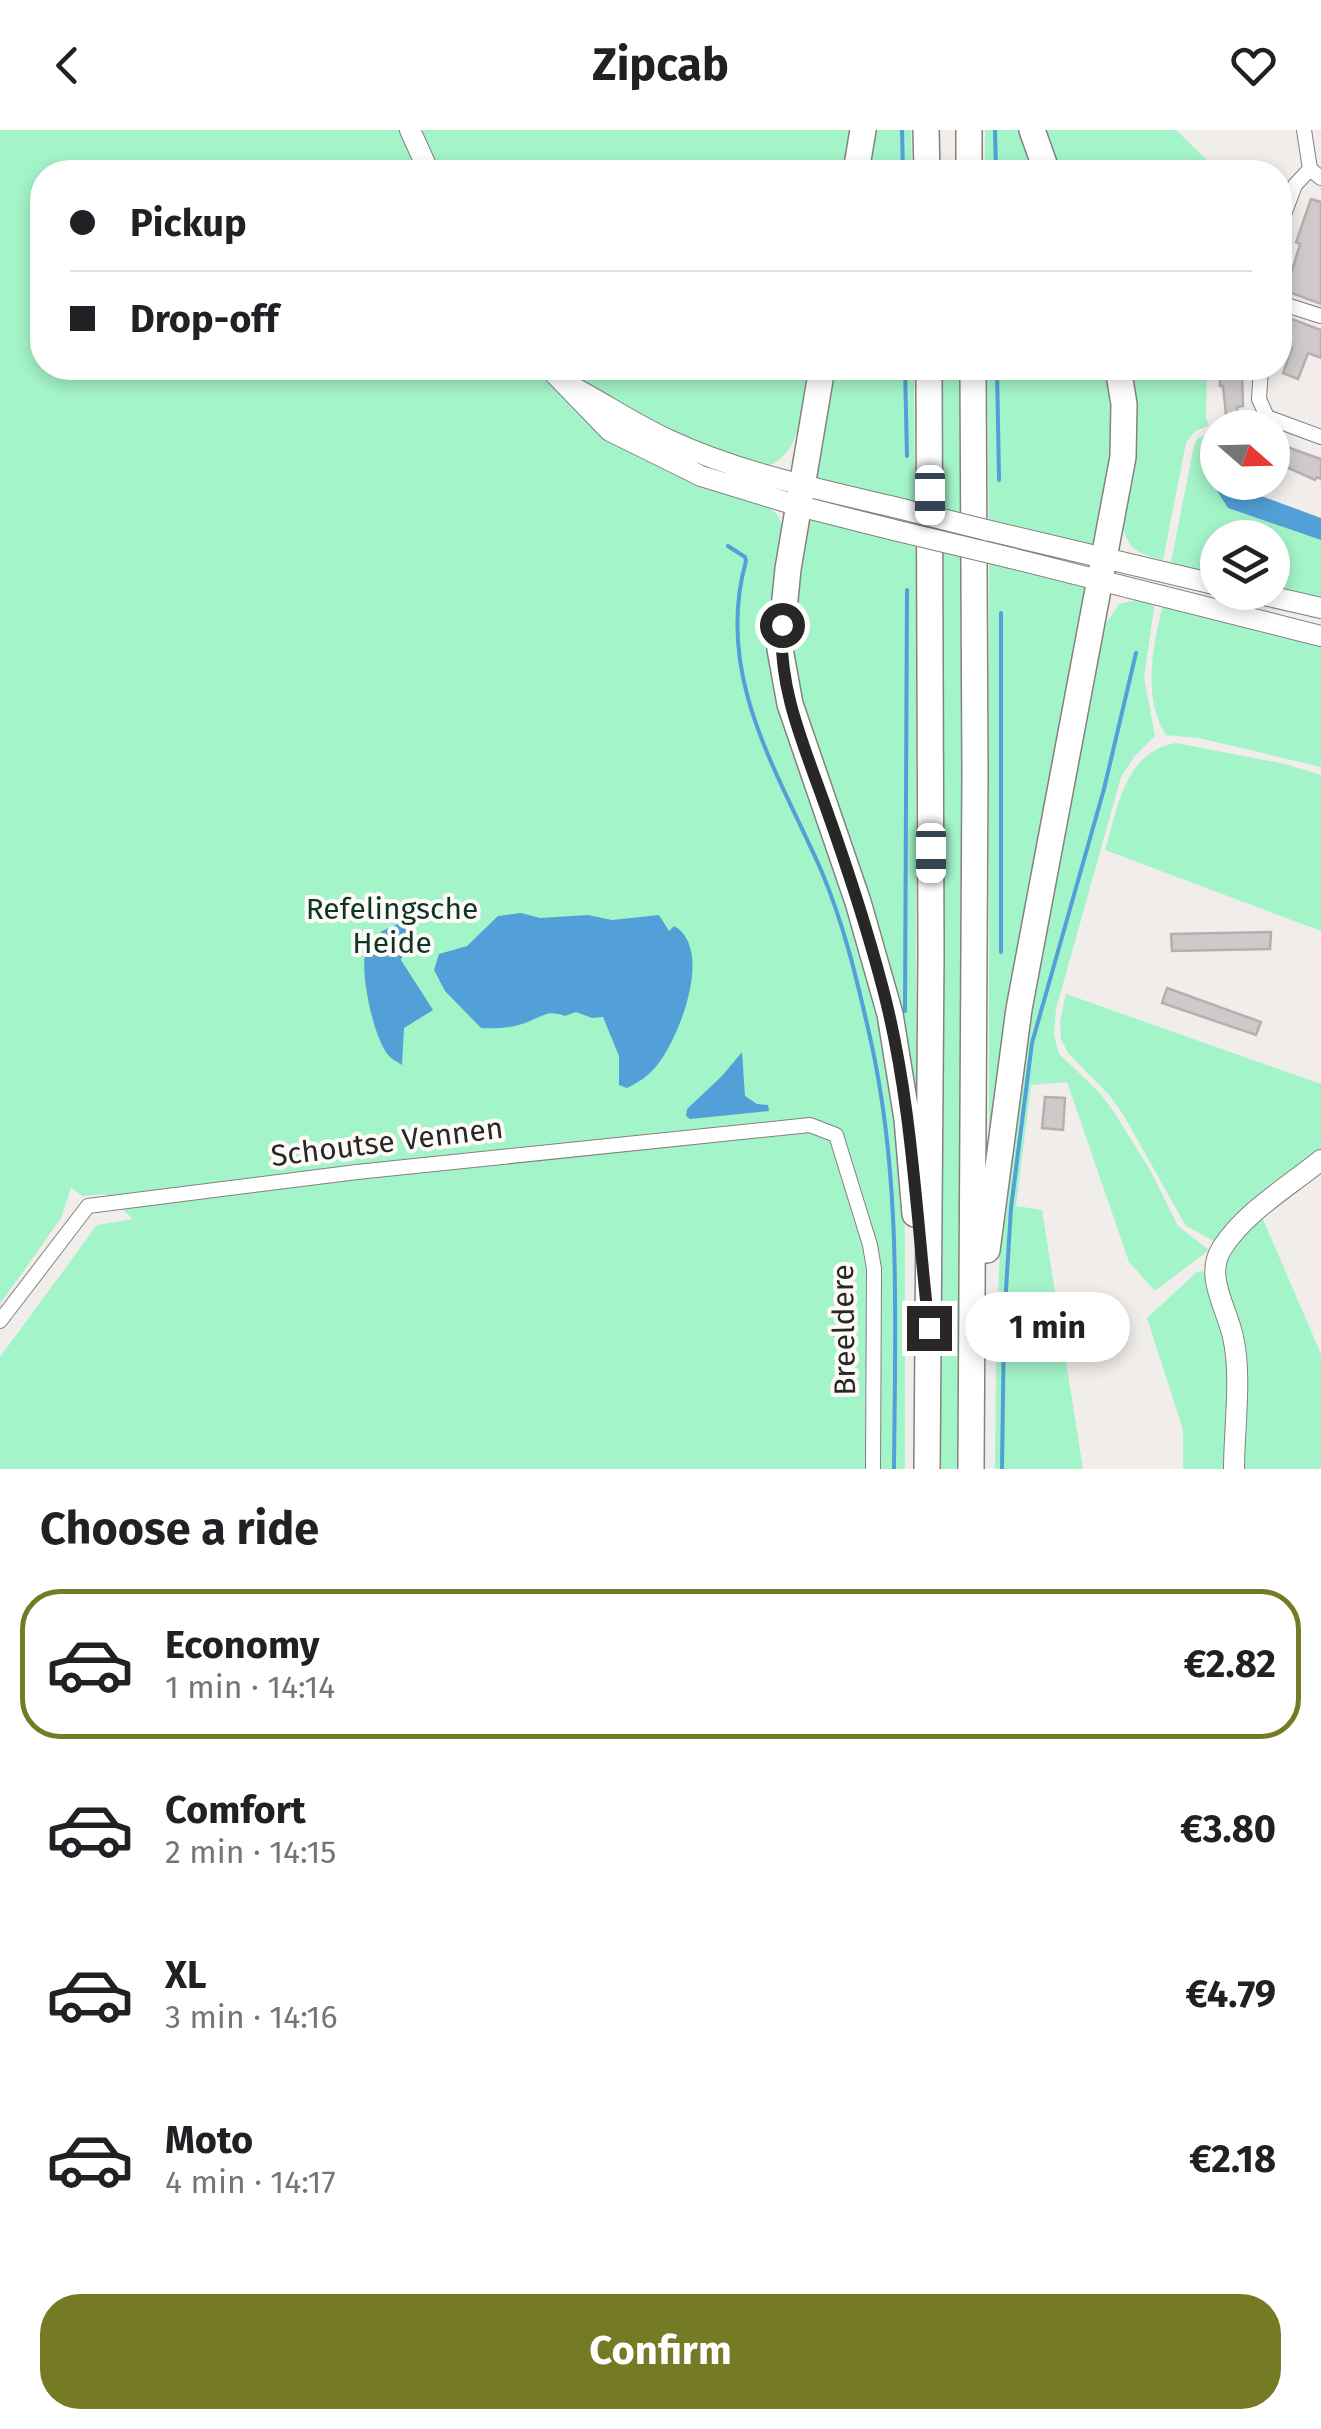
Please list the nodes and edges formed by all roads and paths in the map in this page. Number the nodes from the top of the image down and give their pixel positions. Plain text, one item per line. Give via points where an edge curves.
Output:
1 (410, 130) edge
2 (864, 130) edge
3 (926, 130) edge
4 (968, 130) edge
5 (1032, 130) edge
6 (1304, 130) edge
7 (424, 160) edge
8 (858, 160) edge
9 (927, 160) edge
10 (969, 160) edge
11 (1043, 160) edge
12 (1316, 174) edge
13 (1292, 193) edge
14 (1292, 307) edge
15 (1321, 316) edge
16 (566, 380) edge
17 (820, 380) edge
18 (929, 380) edge
19 (972, 380) edge
20 (1119, 380) edge
21 (1260, 380) edge
22 (1321, 437) edge
23 (800, 496) junction
24 (1103, 570) junction
25 (1200, 583) edge
26 (1290, 601) edge
27 (1321, 608) edge
28 (1321, 636) edge
29 (836, 1135) joint
30 (1321, 1160) edge
31 (0, 1321) edge
32 (929, 1328) junction
33 (972, 1358) junction
34 (872, 1469) edge
35 (927, 1469) edge
36 (971, 1469) edge
37 (1234, 1469) edge

1 - 7 main road
2 - 8 highway
3 - 9 highway
4 - 10 highway
5 - 11 highway
6 - 12 street
12 - 13 street
14 - 15 street
16 - 23 main road via 668,440
17 - 23 highway
18 - 32 highway
19 - 33 highway
20 - 24 highway via 1125,427
21 - 22 street via 1259,399 1268,418
23 - 24 main road, bridge via 894,530 1011,558
23 - 24 main road, bridge via 894,507 1011,536
23 - 32 highway via 780,649 794,719 890,1014
24 - 25 main road
24 - 28 main road
24 - 33 highway via 1009,1065
26 - 27 main road
29 - 31 street, Schoutse Vennen via 799,1124 88,1206
29 - 34 street, Breeldere via 874,1269
30 - 37 main road via 1240,1226 1219,1254 1215,1282 1236,1354
32 - 35 highway
33 - 36 highway

